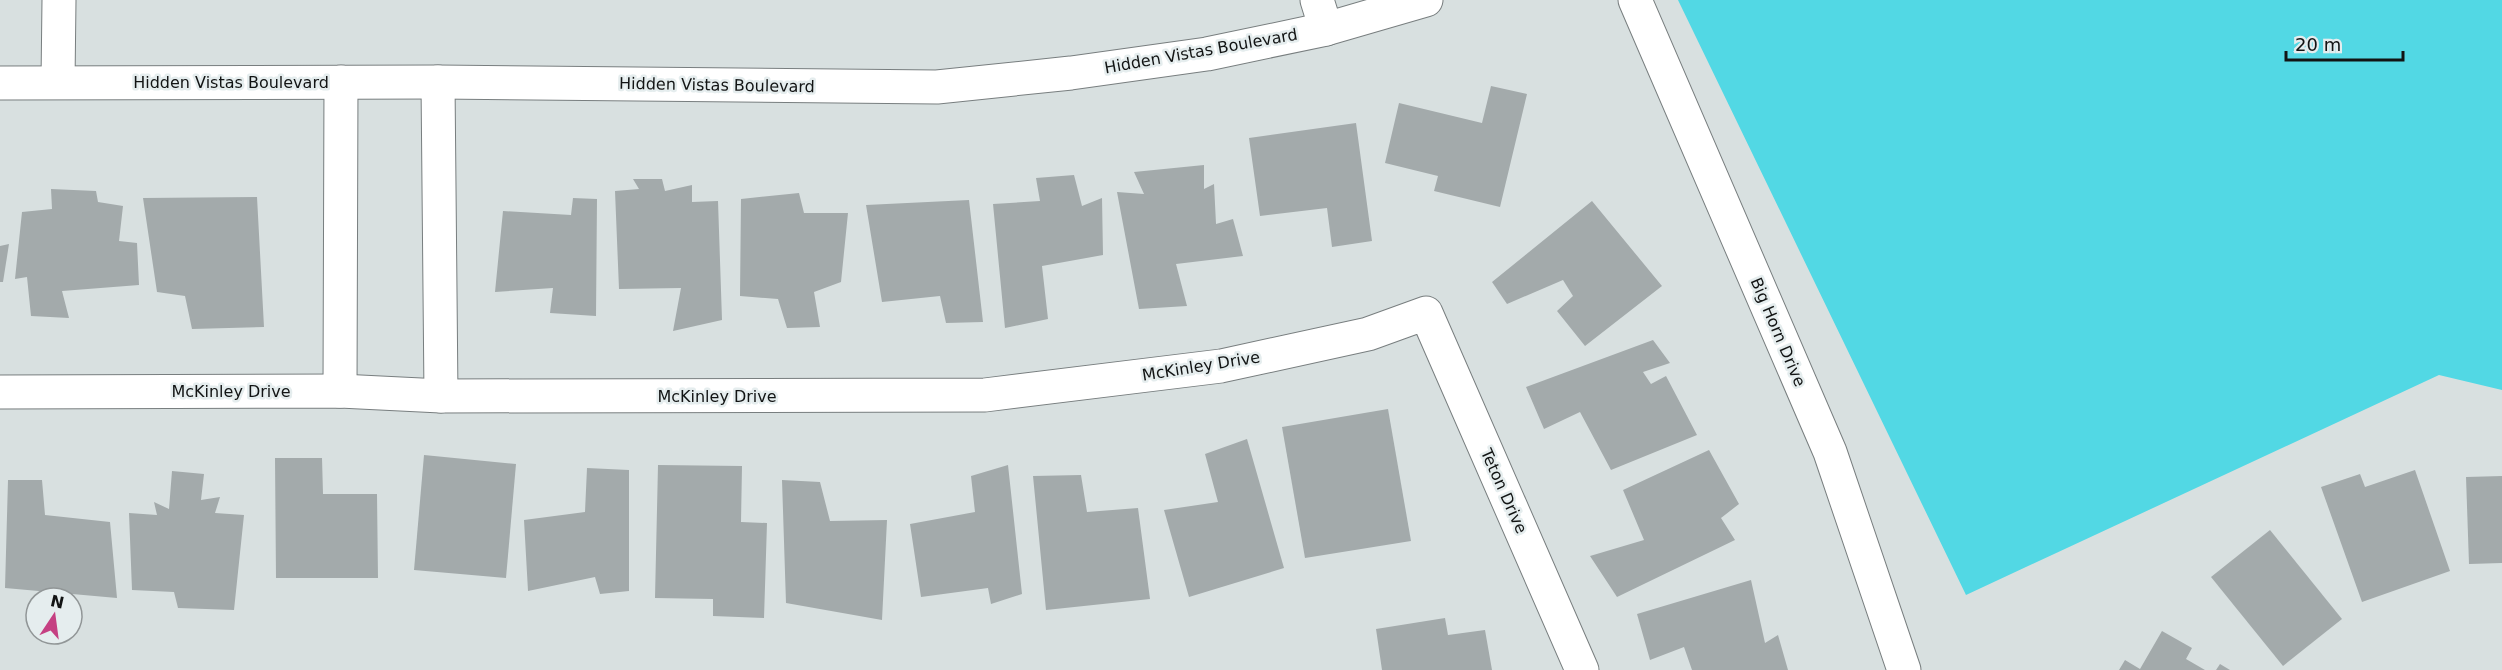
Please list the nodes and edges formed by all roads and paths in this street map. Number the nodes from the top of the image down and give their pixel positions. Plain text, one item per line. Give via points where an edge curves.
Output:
1 (58, 0) edge
2 (1426, 0) edge
3 (1635, 0) edge
4 (1322, 15) edge
5 (58, 82) junction
6 (341, 82) junction
7 (438, 82) junction
8 (0, 83) edge
9 (1426, 313) joint
10 (340, 391) junction
11 (0, 392) edge
12 (441, 396) junction
13 (1582, 670) edge
14 (1904, 670) edge

1 - 5 street
2 - 4 street, Hidden Vistas Boulevard
3 - 14 street, Big Horn Drive via 1830,452
4 - 7 street, Hidden Vistas Boulevard via 1207,54 936,87
5 - 6 street, Hidden Vistas Boulevard
5 - 8 street, Hidden Vistas Boulevard
6 - 7 street, Hidden Vistas Boulevard
6 - 10 street
7 - 12 street
9 - 12 street, McKinley Drive via 1368,334 1221,366 985,395
9 - 13 street, Teton Drive
10 - 11 street, McKinley Drive
10 - 12 street, McKinley Drive

